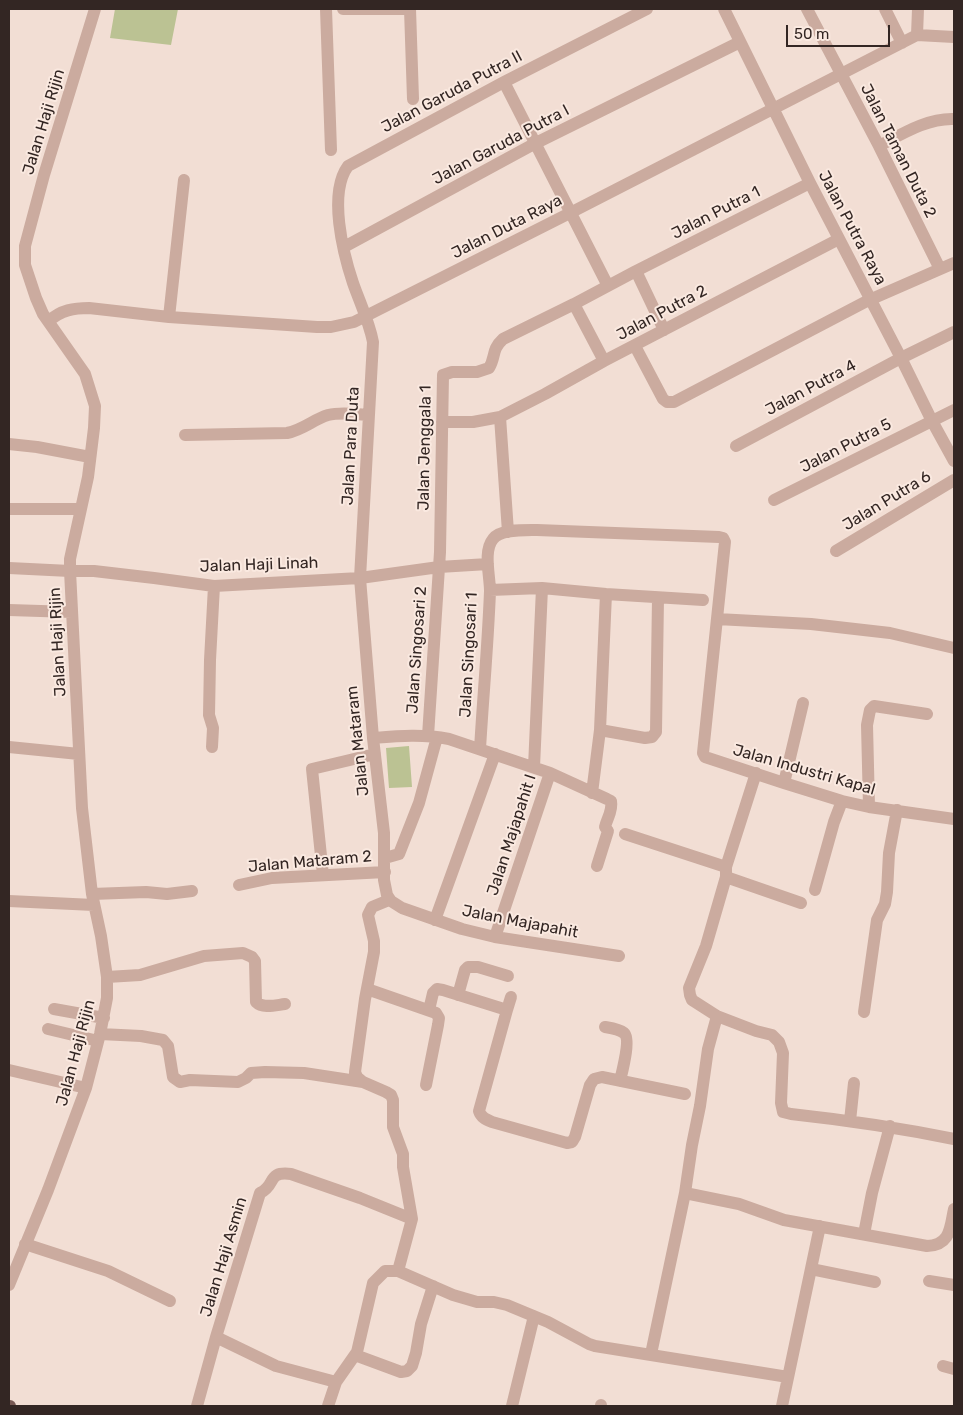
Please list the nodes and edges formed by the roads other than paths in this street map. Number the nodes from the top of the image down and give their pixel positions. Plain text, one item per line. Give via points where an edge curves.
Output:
1 (95, 9) edge
2 (326, 9) edge
3 (343, 9) edge
4 (647, 9) edge
5 (724, 9) edge
6 (807, 9) edge
7 (884, 9) edge
8 (918, 9) edge
9 (917, 35) junction
10 (954, 37) edge
11 (740, 42) junction
12 (902, 43) junction
13 (841, 74) junction
14 (504, 82) junction
15 (413, 99) dead end
16 (772, 109) junction
17 (954, 119) edge
18 (534, 144) junction
19 (879, 146) junction
20 (332, 150) dead end
21 (184, 180) dead end
22 (810, 183) junction
23 (570, 213) junction
24 (839, 239) junction
25 (344, 247) junction
26 (954, 263) edge
27 (940, 269) junction
28 (636, 271) junction
29 (608, 286) junction
30 (870, 299) junction
31 (574, 304) junction
32 (367, 316) junction
33 (169, 317) junction
34 (49, 321) junction
35 (664, 330) junction
36 (954, 332) edge
37 (499, 343) joint
38 (635, 346) junction
39 (901, 358) junction
40 (604, 361) junction
41 (954, 410) edge
42 (368, 415) junction
43 (500, 417) junction
44 (932, 421) junction
45 (442, 422) junction
46 (184, 435) dead end
47 (9, 444) edge
48 (736, 446) dead end
49 (90, 457) junction
50 (954, 461) edge
51 (954, 480) edge
52 (774, 500) dead end
53 (9, 509) edge
54 (80, 509) junction
55 (508, 532) junction
56 (836, 551) dead end
57 (488, 564) junction
58 (439, 566) junction
59 (9, 568) edge
60 (70, 572) junction
61 (360, 578) junction
62 (214, 586) junction
63 (542, 588) junction
64 (490, 590) junction
65 (606, 594) junction
66 (658, 598) junction
67 (703, 600) dead end
68 (9, 610) edge
69 (72, 612) junction
70 (717, 619) junction
71 (954, 648) edge
72 (803, 703) dead end
73 (927, 714) dead end
74 (600, 730) junction
75 (432, 736) junction
76 (373, 738) junction
77 (212, 747) dead end
78 (9, 748) edge
79 (480, 749) junction
80 (79, 754) junction
81 (375, 754) junction
82 (495, 754) junction
83 (534, 766) junction
84 (550, 772) junction
85 (756, 773) junction
86 (784, 783) junction
87 (592, 793) junction
88 (842, 801) junction
89 (869, 807) junction
90 (897, 810) junction
91 (954, 819) edge
92 (625, 834) dead end
93 (385, 858) junction
94 (597, 866) dead end
95 (385, 872) junction
96 (726, 872) junction
97 (323, 875) junction
98 (239, 885) dead end
99 (815, 890) dead end
100 (192, 891) dead end
101 (9, 900) edge
102 (93, 900) junction
103 (389, 900) junction
104 (800, 903) dead end
105 (435, 920) junction
106 (495, 937) junction
107 (619, 956) dead end
108 (508, 976) dead end
109 (107, 977) junction
110 (367, 989) junction
111 (458, 995) junction
112 (511, 997) dead end
113 (285, 1004) dead end
114 (54, 1009) dead end
115 (429, 1010) junction
116 (507, 1010) junction
117 (864, 1012) dead end
118 (718, 1016) junction
119 (104, 1018) junction
120 (605, 1027) dead end
121 (48, 1029) dead end
122 (99, 1038) junction
123 (9, 1070) edge
124 (620, 1081) junction
125 (362, 1082) junction
126 (854, 1083) dead end
127 (426, 1085) dead end
128 (86, 1088) junction
129 (684, 1094) dead end
130 (850, 1121) junction
131 (890, 1126) junction
132 (954, 1139) edge
133 (684, 1193) junction
134 (954, 1209) edge
135 (412, 1219) junction
136 (820, 1226) junction
137 (864, 1234) junction
138 (25, 1244) junction
139 (811, 1269) junction
140 (398, 1271) junction
141 (875, 1282) dead end
142 (929, 1282) dead end
143 (9, 1285) edge
144 (433, 1286) junction
145 (954, 1286) edge
146 (170, 1302) dead end
147 (534, 1316) junction
148 (216, 1337) junction
149 (651, 1354) junction
150 (355, 1355) junction
151 (788, 1377) junction
152 (336, 1382) junction
153 (198, 1406) edge
154 (328, 1406) edge
155 (512, 1406) edge
156 (782, 1406) edge

1 - 34 street, Jalan Haji Rijin via 24,246 30,281
2 - 20 street
3 - 15 street via 410,9
4 - 14 street, Jalan Garuda Putra II
5 - 11 street, Jalan Putra Raya
6 - 13 street, Jalan Taman Duta 2
7 - 12 street
8 - 9 street
9 - 10 street
9 - 12 street, Jalan Duta Raya
11 - 16 street, Jalan Putra Raya
11 - 18 street, Jalan Garuda Putra I
12 - 13 street, Jalan Duta Raya
13 - 16 street, Jalan Duta Raya
13 - 19 street, Jalan Taman Duta 2
14 - 18 street
14 - 25 street, Jalan Garuda Putra II via 348,166 338,193
16 - 22 street, Jalan Putra Raya
16 - 23 street, Jalan Duta Raya
17 - 19 street via 921,126
18 - 23 street
18 - 25 street, Jalan Garuda Putra I
19 - 27 street, Jalan Taman Duta 2
21 - 33 street
22 - 24 street, Jalan Putra Raya
22 - 28 street, Jalan Putra 1
23 - 29 street
23 - 32 street, Jalan Duta Raya
24 - 30 street, Jalan Putra Raya
24 - 35 street, Jalan Putra 2
25 - 32 street via 353,283
26 - 27 street
27 - 30 street
28 - 29 street, Jalan Putra 1
28 - 35 street
29 - 31 street, Jalan Putra 1
30 - 38 street via 674,402 663,399
30 - 39 street, Jalan Putra Raya
31 - 37 street, Jalan Putra 1
31 - 40 street
32 - 33 street, Jalan Duta Raya via 331,327
32 - 42 street, Jalan Para Duta via 373,342
33 - 34 street, Jalan Duta Raya via 79,308 60,313
34 - 49 street, Jalan Haji Rijin via 85,374 91,391 94,428
35 - 38 street, Jalan Putra 2
36 - 39 street, Jalan Putra 4
37 - 45 street, Jalan Jenggala 1 via 490,368 443,375
38 - 40 street, Jalan Putra 2
39 - 44 street, Jalan Putra Raya
39 - 48 street, Jalan Putra 4
40 - 43 street, Jalan Putra 2
41 - 44 street, Jalan Putra 5
42 - 46 street via 328,415 288,434
42 - 61 street, Jalan Para Duta
43 - 45 street, Jalan Putra 2 via 473,422
43 - 55 street
44 - 50 street, Jalan Putra Raya
44 - 52 street, Jalan Putra 5
45 - 58 street, Jalan Jenggala 1
47 - 49 street
49 - 54 street, Jalan Haji Rijin
51 - 56 street, Jalan Putra 6
53 - 54 street
54 - 60 street, Jalan Haji Rijin
55 - 57 street, Jalan Singosari 1 via 495,536 491,541
55 - 70 street via 537,530 723,538
57 - 58 street, Jalan Haji Linah
57 - 64 street, Jalan Singosari 1
58 - 61 street, Jalan Haji Linah
58 - 75 street, Jalan Singosari 2
59 - 60 street, Jalan Haji Linah
60 - 62 street, Jalan Haji Linah via 104,572
60 - 69 street, Jalan Haji Rijin
61 - 62 street, Jalan Haji Linah
61 - 76 street, Jalan Mataram
62 - 77 street via 209,715 213,728
63 - 64 street
63 - 65 street
63 - 83 street
64 - 79 street, Jalan Singosari 1
65 - 66 street
65 - 74 street
66 - 67 street
66 - 74 street via 656,732 645,738
68 - 69 street
69 - 80 street, Jalan Haji Rijin
70 - 71 street via 811,624 890,633
70 - 85 street, Jalan Industri Kapal via 703,753 705,757
72 - 86 street
73 - 89 street via 874,706 870,710 867,725
74 - 87 street
75 - 76 street
75 - 79 street
75 - 93 street, Jalan Singosari 2 via 419,803 404,842 399,854
76 - 81 street, Jalan Mataram
78 - 80 street
79 - 82 street
80 - 102 street, Jalan Haji Rijin
81 - 93 street, Jalan Mataram
81 - 97 street via 312,769
82 - 83 street
82 - 105 street
83 - 84 street
84 - 87 street
84 - 106 street, Jalan Majapahit I
85 - 86 street, Jalan Industri Kapal
85 - 96 street
86 - 88 street, Jalan Industri Kapal
87 - 94 street via 611,801 612,806
88 - 89 street, Jalan Industri Kapal
88 - 99 street
89 - 90 street, Jalan Industri Kapal
90 - 91 street, Jalan Industri Kapal
90 - 117 street via 889,853 887,892 877,920
92 - 96 street
93 - 95 street, Jalan Mataram
95 - 97 street, Jalan Mataram 2
95 - 103 street, Jalan Mataram via 385,890
96 - 104 street
96 - 118 street via 706,946 689,988 692,1000
97 - 98 street, Jalan Mataram 2 via 272,878
100 - 102 street via 146,892
101 - 102 street
102 - 109 street, Jalan Haji Rijin
103 - 105 street, Jalan Majapahit
103 - 110 street via 372,907 368,915 374,952
105 - 106 street, Jalan Majapahit
106 - 107 street, Jalan Majapahit
108 - 111 street via 468,967
109 - 113 street via 154,972 204,956 243,953 252,956 254,961 256,1002 263,1006
109 - 119 street, Jalan Haji Rijin
110 - 115 street
110 - 125 street via 355,1072
111 - 115 street via 435,990
111 - 116 street
112 - 116 street
114 - 119 street
115 - 127 street via 439,1018
116 - 124 street via 480,1103 480,1115 485,1119 572,1142 594,1079 602,1077
118 - 130 street via 772,1035 778,1042 783,1052 783,1112
118 - 133 street via 708,1049
119 - 122 street, Jalan Haji Rijin
120 - 124 street via 626,1037
121 - 122 street
122 - 125 street via 148,1037 163,1040 168,1046 173,1077 180,1082 238,1082 251,1074 265,1072 304,1073
122 - 128 street, Jalan Haji Rijin
123 - 128 street
124 - 129 street
125 - 135 street via 386,1092 393,1100 393,1127 403,1154
126 - 130 street
128 - 138 street, Jalan Haji Rijin
130 - 131 street
131 - 132 street
131 - 137 street
133 - 136 street via 739,1204 784,1220
133 - 149 street
134 - 137 street via 946,1239 935,1245
135 - 140 street
135 - 148 street, Jalan Haji Asmin via 291,1174 276,1175 260,1193
136 - 137 street
136 - 139 street
138 - 143 street, Jalan Haji Rijin
138 - 146 street via 108,1271
139 - 141 street
139 - 151 street
140 - 144 street
140 - 150 street via 385,1271 373,1283
142 - 145 street
144 - 147 street via 477,1302 507,1304
144 - 150 street via 416,1353 407,1371 401,1372
147 - 149 street via 589,1344
147 - 155 street
148 - 152 street via 276,1366
148 - 153 street, Jalan Haji Asmin
149 - 151 street
150 - 152 street
151 - 156 street
152 - 154 street

